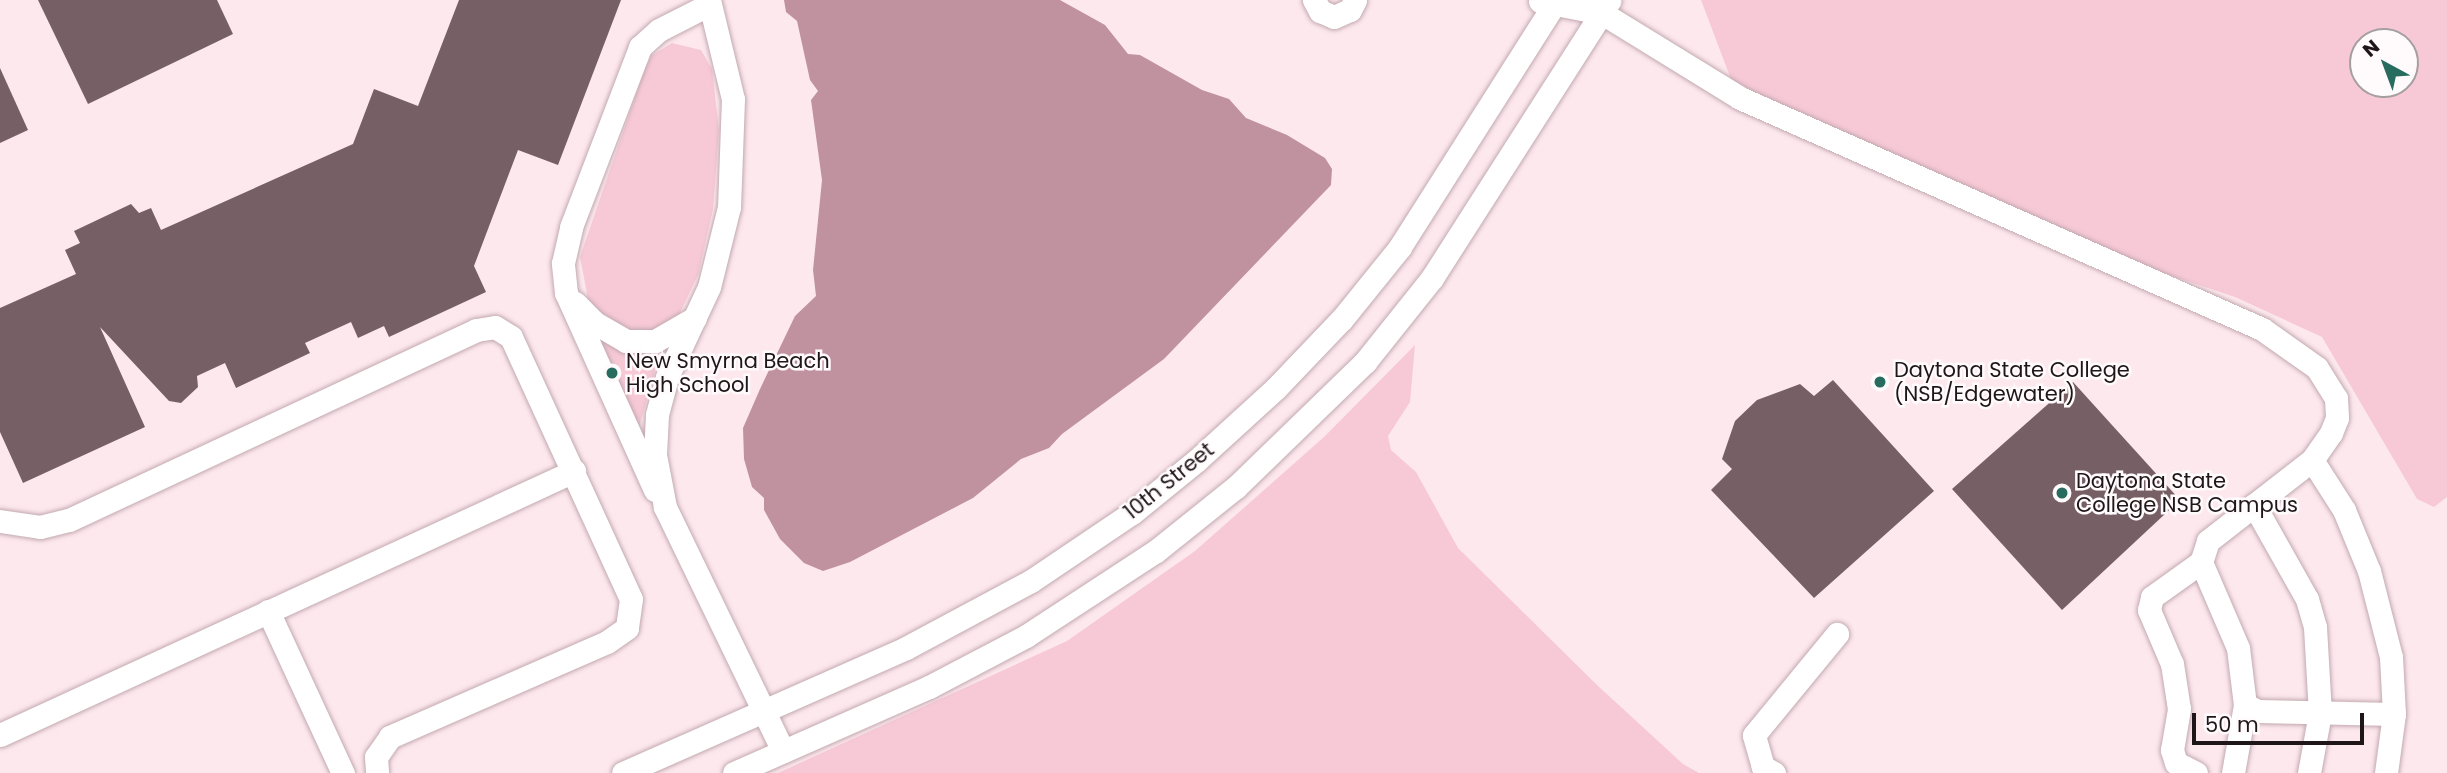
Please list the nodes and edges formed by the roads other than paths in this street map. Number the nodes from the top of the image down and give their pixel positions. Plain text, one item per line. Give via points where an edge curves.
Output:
1 (1314, 0) edge
2 (1355, 0) edge
3 (710, 2) edge
4 (1549, 2) edge
5 (1601, 4) edge
6 (566, 293) junction
7 (695, 318) junction
8 (2312, 460) junction
9 (574, 471) junction
10 (2254, 505) junction
11 (665, 507) junction
12 (0, 521) edge
13 (2201, 562) junction
14 (268, 611) junction
15 (1837, 634) dead end
16 (2245, 705) junction
17 (762, 709) junction
18 (2320, 713) junction
19 (2394, 714) junction
20 (0, 735) edge
21 (783, 751) junction
22 (343, 773) edge
23 (377, 773) edge
24 (623, 773) edge
25 (734, 773) edge
26 (1774, 773) edge
27 (2196, 773) edge
28 (2233, 773) edge
29 (2309, 773) edge
30 (2386, 773) edge

1 - 2 street via 1320,11 1335,17 1350,10
3 - 6 street via 659,30 634,57 571,227 563,262
3 - 7 street via 733,99 733,160 718,260
4 - 5 street
4 - 17 street, 10th Street via 1392,257 1276,388 1196,461 1132,513 1031,581 906,648
5 - 8 street via 1740,98 2262,329 2317,369 2336,398 2334,425
5 - 21 street via 1432,278 1364,362 1236,487 1156,551 1026,636 929,687
6 - 7 street via 595,323 626,341 655,341
6 - 11 street via 625,432
7 - 11 street via 667,377 657,415 655,455
8 - 10 street
8 - 19 street via 2344,510 2369,571 2390,657
9 - 12 street via 520,350 495,327 476,330 69,520 40,527
9 - 14 street
9 - 23 street via 631,599 627,628 607,642 390,737 376,757
10 - 13 street via 2208,541
10 - 18 street via 2307,599 2315,626
11 - 17 street
13 - 16 street via 2214,583 2238,648
13 - 27 street via 2152,597 2149,610 2172,664 2179,709 2172,750 2176,763
14 - 20 street
14 - 22 street
15 - 26 street via 1754,735 1763,767
16 - 18 street via 2258,711
16 - 28 street
17 - 21 street
17 - 24 street, 10th Street
18 - 19 street
18 - 29 street
19 - 30 street
21 - 25 street

